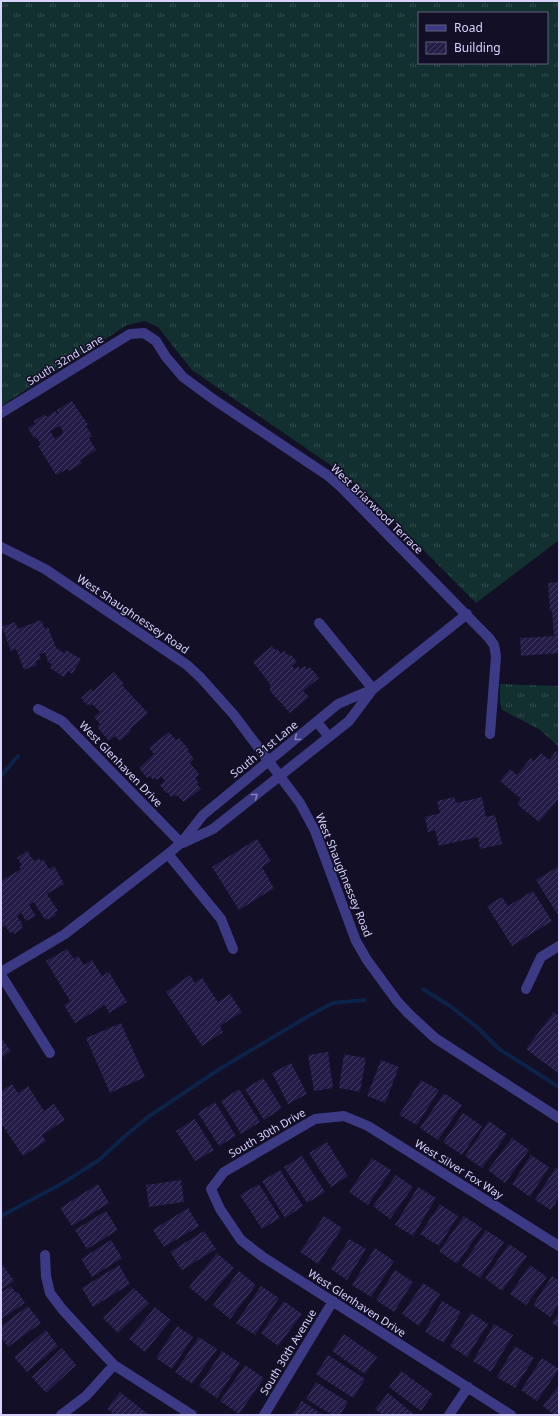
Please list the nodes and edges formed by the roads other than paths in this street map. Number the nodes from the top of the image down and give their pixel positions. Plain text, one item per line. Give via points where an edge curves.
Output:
1 (144, 333) joint
2 (1, 413) edge
3 (1, 547) edge
4 (467, 614) junction
5 (319, 624) dead end
6 (373, 689) junction
7 (38, 709) dead end
8 (317, 722) junction
9 (490, 734) dead end
10 (329, 737) junction
11 (269, 760) junction
12 (280, 776) junction
13 (226, 796) junction
14 (237, 810) junction
15 (181, 844) junction
16 (168, 854) junction
17 (559, 946) edge
18 (233, 949) dead end
19 (1, 973) edge
20 (526, 989) dead end
21 (50, 1053) dead end
22 (344, 1116) joint
23 (559, 1118) edge
24 (211, 1189) joint
25 (559, 1246) edge
26 (45, 1255) dead end
27 (332, 1301) junction
28 (114, 1365) junction
29 (468, 1387) junction
30 (62, 1415) edge
31 (192, 1415) edge
32 (264, 1415) edge
33 (449, 1415) edge
34 (511, 1415) edge

1 - 2 street, South 32nd Lane via 130,334
1 - 4 street, West Briarwood Terrace via 156,341 183,377 332,479
3 - 11 street, West Shaughnessey Road via 45,569 187,665 234,715
4 - 6 street, South 31st Lane
4 - 9 street, West Briarwood Terrace via 494,645 496,656
5 - 6 street
6 - 8 street, South 31st Lane via 338,704
6 - 10 street, South 31st Lane via 349,721
7 - 15 street, West Glenhaven Drive via 62,721
8 - 10 street
8 -> 11 street, South 31st Lane
10 - 12 street, South 31st Lane
11 - 12 street, West Shaughnessey Road
11 - 13 street, South 31st Lane
14 -> 12 street, South 31st Lane
12 - 23 street, West Shaughnessey Road via 300,803 315,831 356,941 397,1001 435,1038
13 - 14 street
13 - 15 street, South 31st Lane via 203,815
14 - 15 street, South 31st Lane via 213,829
15 - 16 street, South 31st Lane
16 - 18 street via 220,919
16 - 19 street, South 31st Lane via 65,934
17 - 20 street via 541,958
19 - 21 street
22 - 24 street, South 30th Drive via 315,1119 224,1172
22 - 25 street, West Silver Fox Way via 368,1126
24 - 27 street, West Glenhaven Drive via 220,1209 241,1240 263,1258
26 - 28 street via 50,1293
27 - 29 street, West Glenhaven Drive
27 - 32 street, South 30th Avenue
28 - 30 street via 86,1396
28 - 31 street
29 - 33 street
29 - 34 street, West Glenhaven Drive

